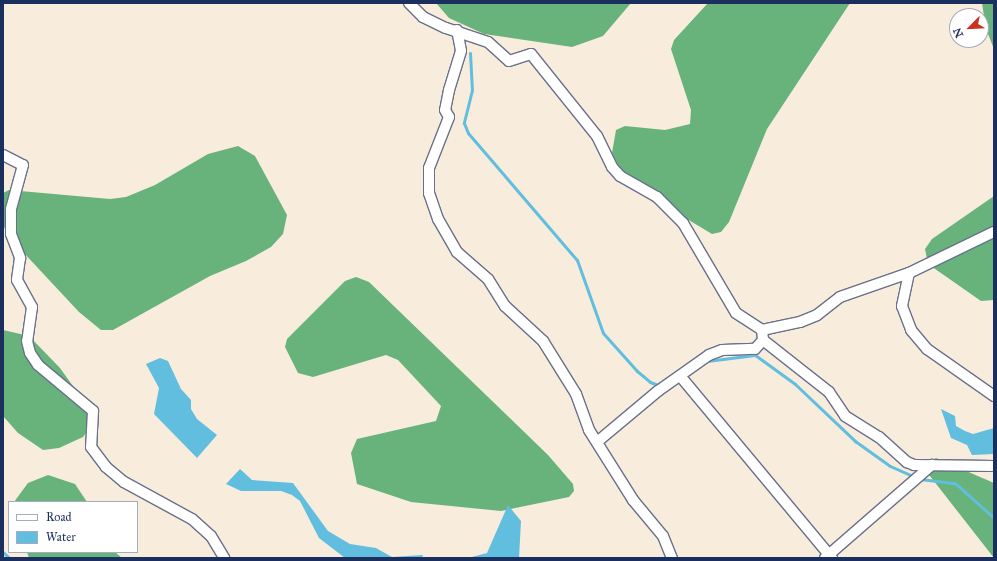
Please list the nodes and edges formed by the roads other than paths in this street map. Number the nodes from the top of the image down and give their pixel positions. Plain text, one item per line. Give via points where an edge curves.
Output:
1 (409, 3) edge
2 (457, 30) junction
3 (3, 154) edge
4 (994, 232) edge
5 (909, 273) junction
6 (762, 335) junction
7 (680, 377) junction
8 (994, 396) edge
9 (597, 442) junction
10 (932, 465) junction
11 (994, 466) edge
12 (828, 557) edge
13 (224, 558) edge
14 (672, 558) edge

1 - 2 street via 423,17
2 - 6 street via 488,42 509,61 531,54 597,136 612,167 620,176 657,197 683,223 736,314
2 - 9 street via 461,51 448,90 445,110 449,117 429,168 428,193 438,219 457,252 488,279 505,306 543,341 576,394
3 - 13 street via 23,165 11,209 11,234 20,258 17,280 32,307 27,341 30,353 38,365 93,411 91,447 106,467 124,482 192,519 211,536
4 - 5 street
5 - 6 street via 840,297 800,322
5 - 8 street via 902,306 911,330 927,349
6 - 7 street via 755,349 722,350 709,355
6 - 10 street via 829,392 845,416 879,436 906,462
7 - 9 street via 658,391
7 - 12 street
9 - 14 street via 633,500 663,536
10 - 11 street
10 - 12 street

